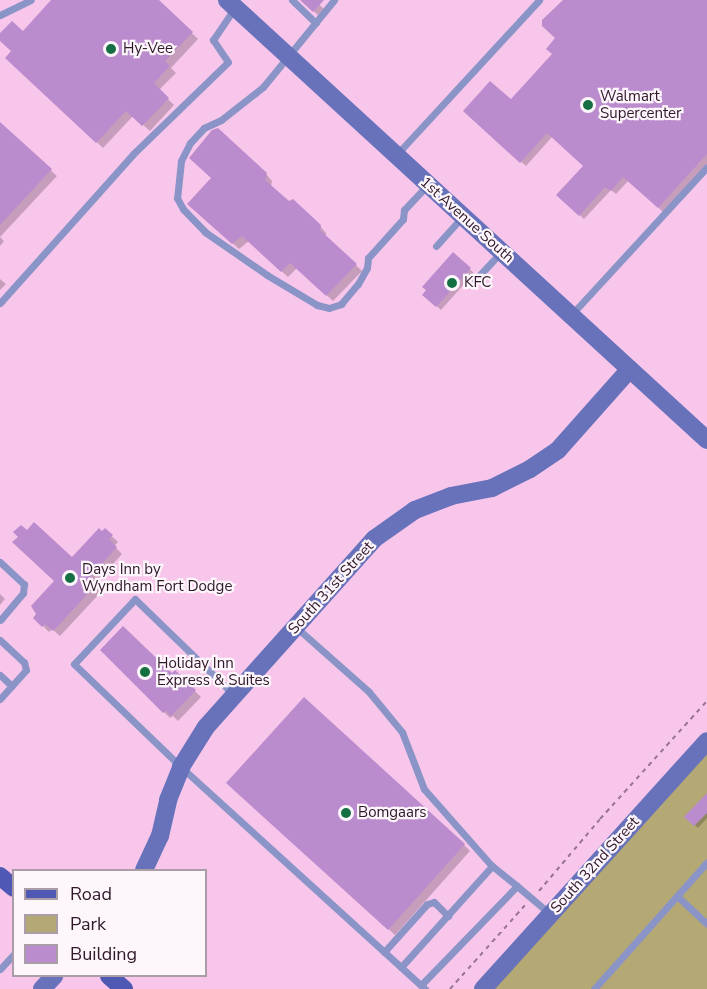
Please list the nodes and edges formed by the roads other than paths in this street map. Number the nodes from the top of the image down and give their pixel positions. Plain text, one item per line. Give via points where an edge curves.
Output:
1 (31, 0) edge
2 (292, 0) edge
3 (334, 0) edge
4 (539, 0) edge
5 (231, 4) edge
6 (0, 15) edge
7 (316, 23) junction
8 (287, 55) junction
9 (396, 155) junction
10 (707, 167) edge
11 (428, 184) junction
12 (463, 216) junction
13 (436, 246) dead end
14 (502, 252) junction
15 (475, 280) dead end
16 (0, 303) edge
17 (571, 315) junction
18 (630, 369) junction
19 (707, 440) edge
20 (0, 562) edge
21 (0, 620) edge
22 (295, 627) junction
23 (0, 640) edge
24 (0, 675) edge
25 (12, 686) junction
26 (234, 695) junction
27 (0, 699) edge
28 (707, 741) edge
29 (181, 767) junction
30 (707, 862) edge
31 (492, 866) junction
32 (144, 869) edge
33 (0, 876) edge
34 (12, 886) edge
35 (517, 886) junction
36 (677, 896) junction
37 (550, 914) junction
38 (448, 916) junction
39 (707, 924) edge
40 (384, 952) junction
41 (12, 956) edge
42 (401, 967) junction
43 (0, 969) edge
44 (52, 977) edge
45 (111, 977) edge
46 (423, 987) edge
47 (42, 989) edge
48 (124, 989) edge
49 (483, 989) edge
50 (594, 989) edge

1 - 6 lane
2 - 7 lane
3 - 7 lane
4 - 9 lane
5 - 8 street, 1st Avenue South
5 - 16 lane via 213,40 228,62 133,154
7 - 8 lane
8 - 9 street, 1st Avenue South
8 - 11 lane via 262,87 221,120 204,128 190,143 182,161 177,198 205,232 267,275 328,308 341,304 358,284 368,258
9 - 11 street, 1st Avenue South
10 - 17 lane
11 - 12 street, 1st Avenue South
12 - 13 lane
12 - 14 street, 1st Avenue South
14 - 15 lane
14 - 17 street, 1st Avenue South
17 - 18 street, 1st Avenue South
18 - 19 street, 1st Avenue South
18 - 22 street, South 31st Street via 558,450 530,470 492,488 451,496 415,510 374,539
20 - 21 lane via 24,584 23,593
22 - 26 street, South 31st Street
22 - 31 lane via 369,692 402,732 424,789
23 - 25 lane via 24,662 26,670
24 - 25 lane
25 - 27 lane
26 - 29 street, South 31st Street via 206,726
26 - 29 lane via 135,599 74,664
28 - 37 street, South 32nd Street
29 - 32 street, South 31st Street via 160,836
29 - 40 lane
30 - 36 lane
31 - 35 lane
31 - 38 lane
33 - 34 main road
35 - 37 lane
35 - 46 lane
36 - 39 lane
36 - 50 lane
37 - 49 street, South 32nd Street
38 - 40 lane via 434,902 427,904
38 - 42 lane
40 - 42 lane
41 - 43 lane
42 - 46 lane
44 - 47 street
45 - 48 main road

